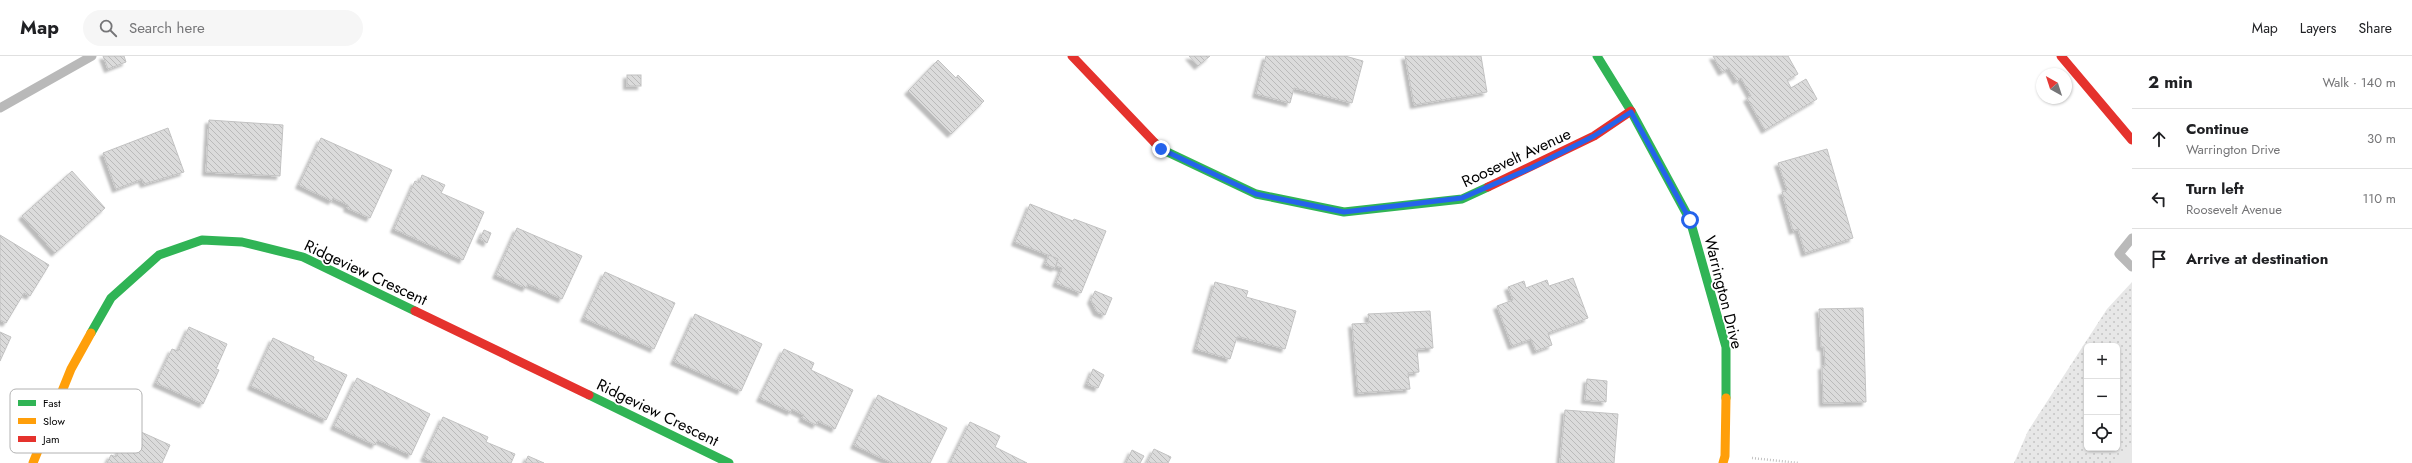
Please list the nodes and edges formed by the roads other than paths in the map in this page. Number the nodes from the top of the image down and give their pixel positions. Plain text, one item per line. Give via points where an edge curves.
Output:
1 (1072, 56) edge
2 (1597, 56) edge
3 (2061, 56) edge
4 (1631, 112) junction
5 (2132, 140) edge
6 (64, 389) edge
7 (37, 453) edge
8 (1724, 460) edge
9 (33, 463) edge
10 (730, 463) edge

1 - 4 street, Roosevelt Avenue via 1161,149 1256,194 1344,212 1462,198 1531,168 1594,136
2 - 4 street, Warrington Drive
3 - 5 street
4 - 8 street, Warrington Drive via 1690,220 1726,347
6 - 10 street, Ridgeview Crescent via 72,369 112,298 159,255 202,240 242,242 303,257
7 - 9 street, Ridgeview Crescent

